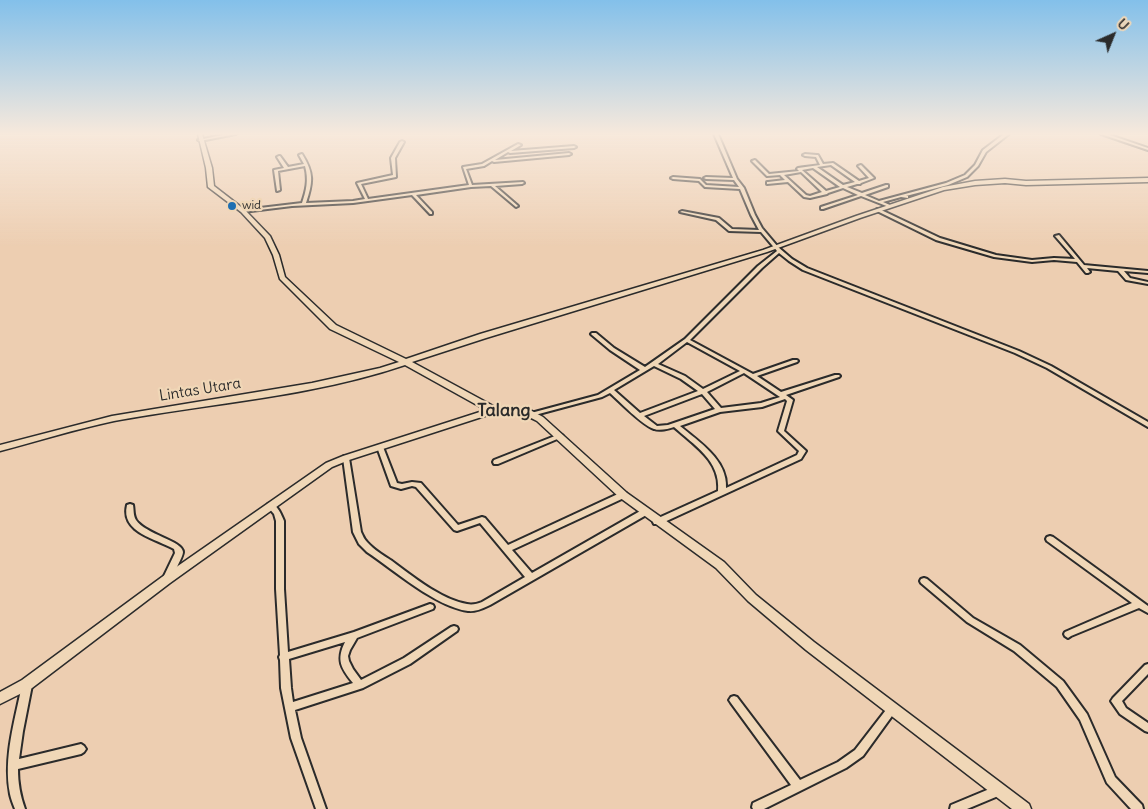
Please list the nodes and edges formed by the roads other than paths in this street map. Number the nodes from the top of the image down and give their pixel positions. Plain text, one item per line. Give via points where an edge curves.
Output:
1 (209, 172) edge
2 (276, 172) edge
3 (308, 172) edge
4 (395, 172) edge
5 (465, 172) edge
6 (732, 172) edge
7 (763, 172) edge
8 (799, 172) joint
9 (820, 172) edge
10 (843, 172) edge
11 (866, 172) edge
12 (970, 172) edge
13 (782, 175) junction
14 (673, 178) dead end
15 (706, 178) dead end
16 (735, 179) junction
17 (1148, 180) edge
18 (788, 182) junction
19 (522, 183) dead end
20 (859, 183) junction
21 (768, 184) dead end
22 (471, 186) junction
23 (493, 186) junction
24 (887, 186) dead end
25 (742, 188) junction
26 (843, 188) junction
27 (278, 190) dead end
28 (826, 193) junction
29 (413, 194) junction
30 (861, 195) junction
31 (903, 195) junction
32 (911, 199) junction
33 (367, 200) junction
34 (879, 202) junction
35 (304, 204) junction
36 (516, 206) dead end
37 (889, 206) junction
38 (822, 208) dead end
39 (878, 210) junction
40 (243, 211) junction
41 (682, 212) dead end
42 (431, 213) dead end
43 (763, 231) junction
44 (1057, 236) dead end
45 (778, 249) junction
46 (1078, 260) junction
47 (1083, 266) junction
48 (1120, 269) junction
49 (1088, 272) dead end
50 (1148, 272) edge
51 (1148, 282) edge
52 (594, 334) dead end
53 (686, 340) junction
54 (795, 361) dead end
55 (404, 362) junction
56 (654, 364) junction
57 (645, 370) junction
58 (744, 371) junction
59 (752, 376) junction
60 (837, 376) dead end
61 (611, 391) junction
62 (704, 391) junction
63 (783, 396) junction
64 (493, 410) junction
65 (719, 410) junction
66 (533, 414) junction
67 (639, 416) junction
68 (675, 425) junction
69 (1148, 425) edge
70 (560, 436) junction
71 (380, 447) junction
72 (0, 448) edge
73 (346, 458) junction
74 (496, 462) dead end
75 (722, 492) junction
76 (623, 495) junction
77 (270, 506) junction
78 (130, 507) dead end
79 (645, 512) junction
80 (657, 522) junction
81 (1050, 539) dead end
82 (506, 549) junction
83 (531, 578) junction
84 (166, 580) junction
85 (924, 581) dead end
86 (1139, 604) junction
87 (430, 607) dead end
88 (1148, 610) edge
89 (454, 630) dead end
90 (1068, 634) dead end
91 (355, 635) junction
92 (283, 656) junction
93 (1148, 668) edge
94 (27, 684) junction
95 (360, 685) junction
96 (0, 698) edge
97 (734, 700) dead end
98 (290, 707) junction
99 (892, 709) junction
100 (1148, 728) edge
101 (81, 749) dead end
102 (13, 765) junction
103 (798, 786) junction
104 (1000, 789) junction
105 (757, 806) dead end
106 (20, 809) edge
107 (321, 809) edge
108 (955, 809) edge
109 (1024, 809) edge
110 (1138, 809) edge

1 - 40 street via 211,187
2 - 27 street
3 - 35 street via 311,185
4 - 33 street via 396,176 359,183
5 - 22 street
6 - 16 street
7 - 13 street via 766,175
8 - 13 street
8 - 28 street
9 - 26 street
10 - 20 street
11 - 20 street via 873,178
12 - 31 street via 947,184
13 - 18 street
14 - 25 street via 700,180 705,186
15 - 16 street
16 - 25 street
17 - 32 street via 981,182
18 - 21 street
18 - 28 street via 808,197
19 - 23 street
20 - 26 street
22 - 23 street
22 - 29 street
23 - 36 street
24 - 30 street
25 - 43 street
26 - 28 street
26 - 30 street
29 - 33 street
29 - 42 street
30 - 34 street
30 - 38 street
31 - 32 street
31 - 34 street
32 - 37 street
33 - 35 street
34 - 37 street
35 - 40 street
37 - 39 street
39 - 45 street
39 - 46 street via 938,239 996,256 1032,261
40 - 55 street via 271,242 282,278 316,313 342,333
41 - 43 street via 717,219 731,230
43 - 45 street
44 - 46 street
45 - 53 street
45 - 55 street
45 - 69 street via 795,264 817,275 1049,367
46 - 47 street
47 - 48 street
47 - 49 street
48 - 50 street
48 - 51 street via 1128,279
52 - 57 street
53 - 56 street
53 - 58 street
54 - 59 street
55 - 64 street
55 - 72 street, Lintas Utara via 321,384 112,419
56 - 57 street
56 - 62 street via 690,380
57 - 61 street
58 - 59 street
58 - 62 street
59 - 63 street
60 - 63 street
61 - 66 street via 586,401
61 - 67 street
62 - 65 street
62 - 67 street
63 - 65 street via 762,406
63 - 75 street via 790,404 781,432 801,449 802,454
64 - 66 street
64 - 71 street
65 - 68 street
66 - 70 street
67 - 68 street via 656,428
68 - 75 street via 717,467 724,484
70 - 74 street
70 - 76 street
71 - 73 street
71 - 82 street via 394,484 401,487 418,485 457,528 482,520
73 - 77 street via 323,469
73 - 83 street via 357,532 362,542 442,598 468,608 477,607
75 - 80 street
76 - 79 street
76 - 82 street
77 - 84 street
77 - 92 street via 280,521
78 - 84 street via 131,516 142,531 178,548 179,553
79 - 80 street
79 - 83 street
80 - 99 street via 720,565 760,605
81 - 86 street
82 - 83 street
84 - 94 street
85 - 110 street via 970,620 1017,648 1060,684 1084,717 1111,780
86 - 88 street
86 - 90 street
87 - 91 street
89 - 95 street via 407,661
91 - 92 street
91 - 95 street via 343,657 344,664
92 - 98 street
93 - 100 street via 1116,700 1123,711
94 - 96 street
94 - 102 street
95 - 98 street
97 - 103 street
98 - 107 street via 296,738
99 - 103 street via 859,754
99 - 104 street
101 - 102 street
102 - 106 street via 14,794
103 - 105 street
104 - 108 street
104 - 109 street

